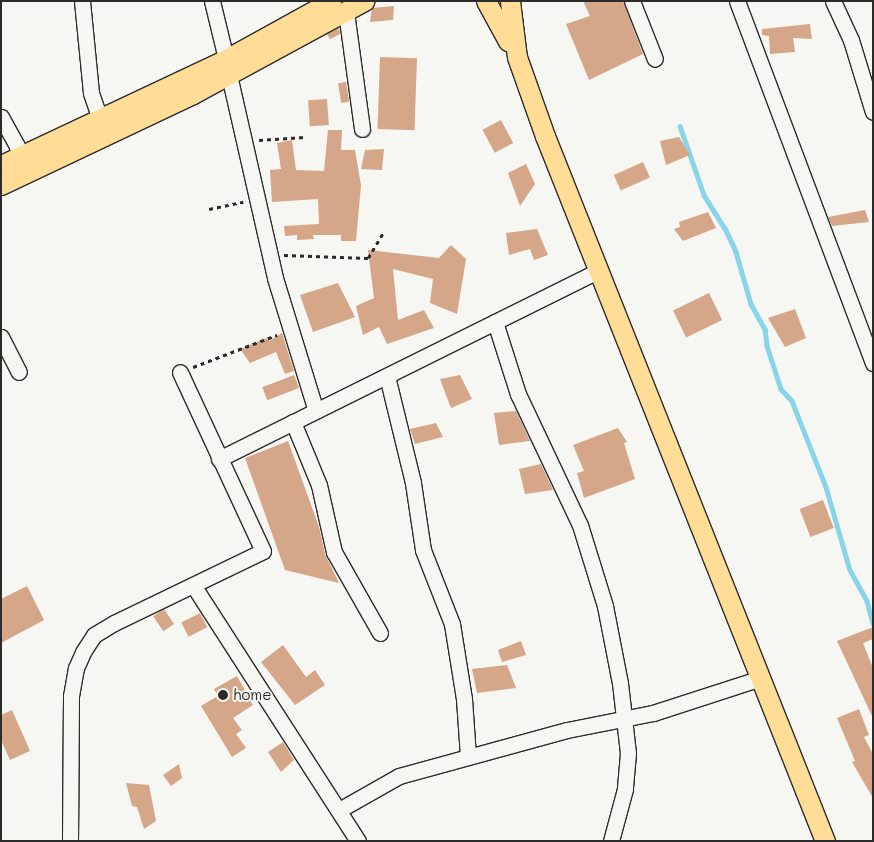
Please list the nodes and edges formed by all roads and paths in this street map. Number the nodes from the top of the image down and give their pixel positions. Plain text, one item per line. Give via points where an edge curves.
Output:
1 (82, 1) edge
2 (212, 1) edge
3 (364, 1) edge
4 (486, 1) edge
5 (510, 1) edge
6 (632, 1) edge
7 (737, 1) edge
8 (833, 1) edge
9 (338, 7) edge
10 (517, 57) junction
11 (655, 59) dead end
12 (227, 67) junction
13 (873, 112) edge
14 (99, 116) junction
15 (1, 117) edge
16 (362, 128) dead end
17 (305, 137) dead end
18 (245, 142) junction
19 (19, 156) junction
20 (1, 165) edge
21 (1, 185) edge
22 (257, 199) junction
23 (209, 208) dead end
24 (383, 233) dead end
25 (270, 254) junction
26 (599, 270) junction
27 (494, 322) junction
28 (290, 330) junction
29 (1, 336) edge
30 (873, 363) edge
31 (19, 372) dead end
32 (180, 372) joint
33 (387, 376) junction
34 (316, 411) junction
35 (293, 422) junction
36 (219, 460) junction
37 (193, 585) junction
38 (380, 634) dead end
39 (761, 678) junction
40 (626, 718) junction
41 (468, 756) junction
42 (339, 810) junction
43 (70, 841) edge
44 (358, 841) edge
45 (611, 841) edge
46 (825, 841) edge

1 - 14 street via 91,93
2 - 12 street
3 - 9 main road
4 - 10 main road
5 - 10 main road
6 - 11 street
7 - 30 street
8 - 13 street via 851,40
9 - 12 main road
9 - 16 street
10 - 26 main road
12 - 14 main road
12 - 18 street
12 - 21 main road
14 - 19 main road
15 - 19 street
17 - 18 path
18 - 22 street
19 - 20 main road
22 - 23 path
22 - 25 street
24 - 25 path via 368,258
25 - 28 street
26 - 27 street
26 - 39 main road
27 - 33 street
27 - 40 street via 518,394 580,525 605,606
28 - 32 path
28 - 34 street
29 - 31 street
32 - 36 street
33 - 34 street
33 - 41 street via 413,483 423,550 452,624 464,699
34 - 35 street
35 - 36 street
35 - 38 street via 319,485 334,552
36 - 37 street via 262,551
37 - 42 street
37 - 43 street via 94,635 83,652 76,668 71,696
39 - 40 street
39 - 46 main road
40 - 41 street
40 - 45 street via 626,789
41 - 42 street via 399,776
42 - 44 street

